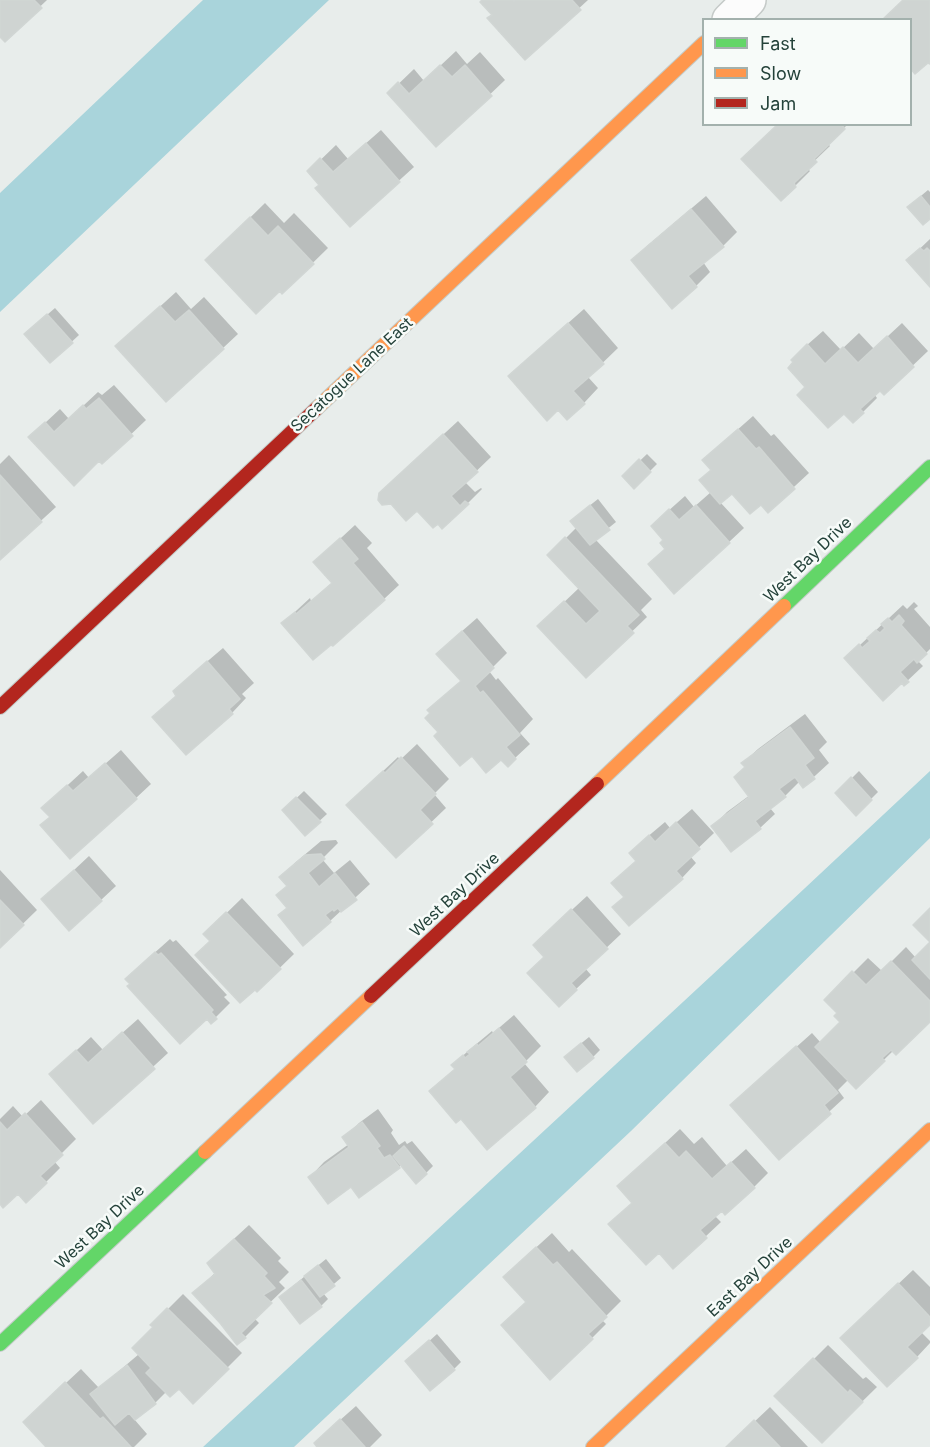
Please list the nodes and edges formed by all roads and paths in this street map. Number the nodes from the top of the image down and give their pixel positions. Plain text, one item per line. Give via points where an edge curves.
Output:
1 (749, 0) edge
2 (731, 18) edge
3 (702, 45) edge
4 (930, 467) edge
5 (0, 706) edge
6 (930, 1130) edge
7 (0, 1344) edge
8 (593, 1447) edge

1 - 2 street
3 - 5 street, Secatogue Lane East
4 - 7 street, West Bay Drive
6 - 8 street, East Bay Drive

